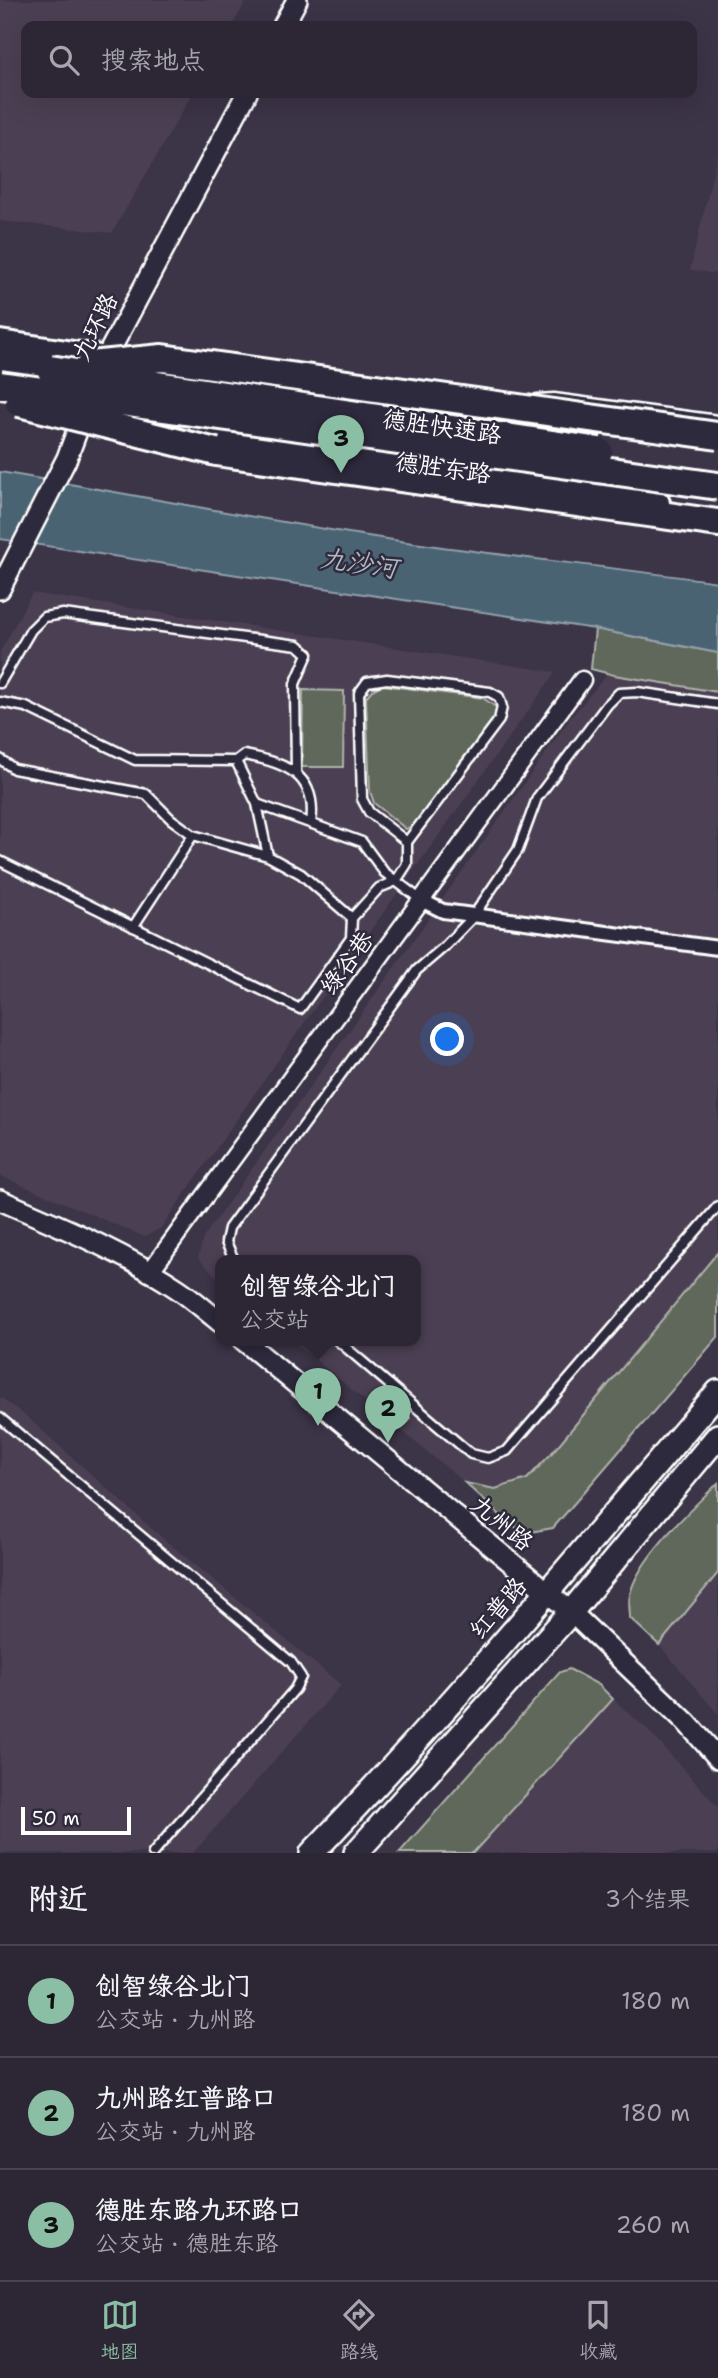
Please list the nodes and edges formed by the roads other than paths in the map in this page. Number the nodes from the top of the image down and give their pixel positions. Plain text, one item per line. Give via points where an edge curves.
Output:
1 (297, 0) edge
2 (286, 21) edge
3 (244, 98) edge
4 (0, 343) edge
5 (104, 358) junction
6 (0, 361) edge
7 (50, 369) junction
8 (0, 386) edge
9 (0, 400) edge
10 (453, 409) junction
11 (83, 415) junction
12 (718, 420) edge
13 (718, 436) edge
14 (718, 447) edge
15 (718, 468) edge
16 (718, 486) edge
17 (718, 514) edge
18 (718, 523) edge
19 (0, 589) edge
20 (582, 680) dead end
21 (0, 683) edge
22 (0, 702) edge
23 (718, 704) edge
24 (0, 759) edge
25 (236, 761) junction
26 (296, 772) junction
27 (257, 804) junction
28 (311, 823) junction
29 (193, 835) junction
30 (407, 842) junction
31 (268, 856) junction
32 (0, 861) edge
33 (396, 881) junction
34 (421, 900) junction
35 (474, 915) junction
36 (352, 918) junction
37 (133, 927) junction
38 (718, 948) edge
39 (0, 1200) edge
40 (718, 1206) edge
41 (232, 1255) edge
42 (149, 1273) junction
43 (215, 1318) edge
44 (250, 1346) edge
45 (344, 1346) edge
46 (390, 1385) junction
47 (718, 1392) edge
48 (0, 1418) edge
49 (404, 1418) dead end
50 (718, 1436) edge
51 (547, 1592) junction
52 (571, 1612) junction
53 (718, 1758) edge
54 (153, 1853) edge
55 (312, 1853) edge
56 (356, 1853) edge

1 - 2 street
3 - 5 street, 九环路
4 - 5 main road
5 - 10 main road
5 - 11 street, 九环路
6 - 7 highway, 德胜快速路
7 - 13 highway, bridge via 162,358
7 - 15 highway, 德胜快速路, bridge
8 - 16 highway, 德胜快速路, bridge
9 - 11 main road, 德胜东路
9 - 18 highway, bridge via 216,452
10 - 12 lane via 554,398
10 - 14 main road
11 - 17 main road, 德胜东路 via 596,491
11 - 19 street, 九环路 via 67,458
20 - 34 street, 绿谷巷
21 - 26 lane via 31,630 44,617 63,614 298,645 308,654 295,684
22 - 25 lane via 26,706 135,760
23 - 35 lane via 619,693 537,798 518,850
24 - 29 lane via 14,769 146,794
25 - 26 lane via 244,755 273,760
25 - 27 lane
26 - 28 lane via 313,806
27 - 28 lane
27 - 31 lane
28 - 33 lane via 362,842
29 - 31 lane
29 - 37 lane
30 - 30 lane via 369,812 362,799 359,694 367,682 387,679 490,692 499,697 499,720
30 - 33 lane via 407,864
31 - 36 lane via 301,874
32 - 37 lane
33 - 34 lane
33 - 36 lane via 379,888
34 - 35 street via 443,911
34 - 42 street, 绿谷巷
35 - 38 street
35 - 41 lane via 417,970 229,1227 226,1242
36 - 37 lane via 351,938 300,1009
39 - 42 street via 80,1235
40 - 46 lane via 507,1451 488,1458 471,1454
42 - 43 street
44 - 51 street, 九州路
45 - 46 lane
46 - 49 lane via 392,1408
47 - 51 main road, 红普路
48 - 54 lane via 291,1662 301,1677
50 - 52 main road
51 - 52 street, 九州路
51 - 55 main road, 红普路
52 - 53 street, 九州路
52 - 56 main road

